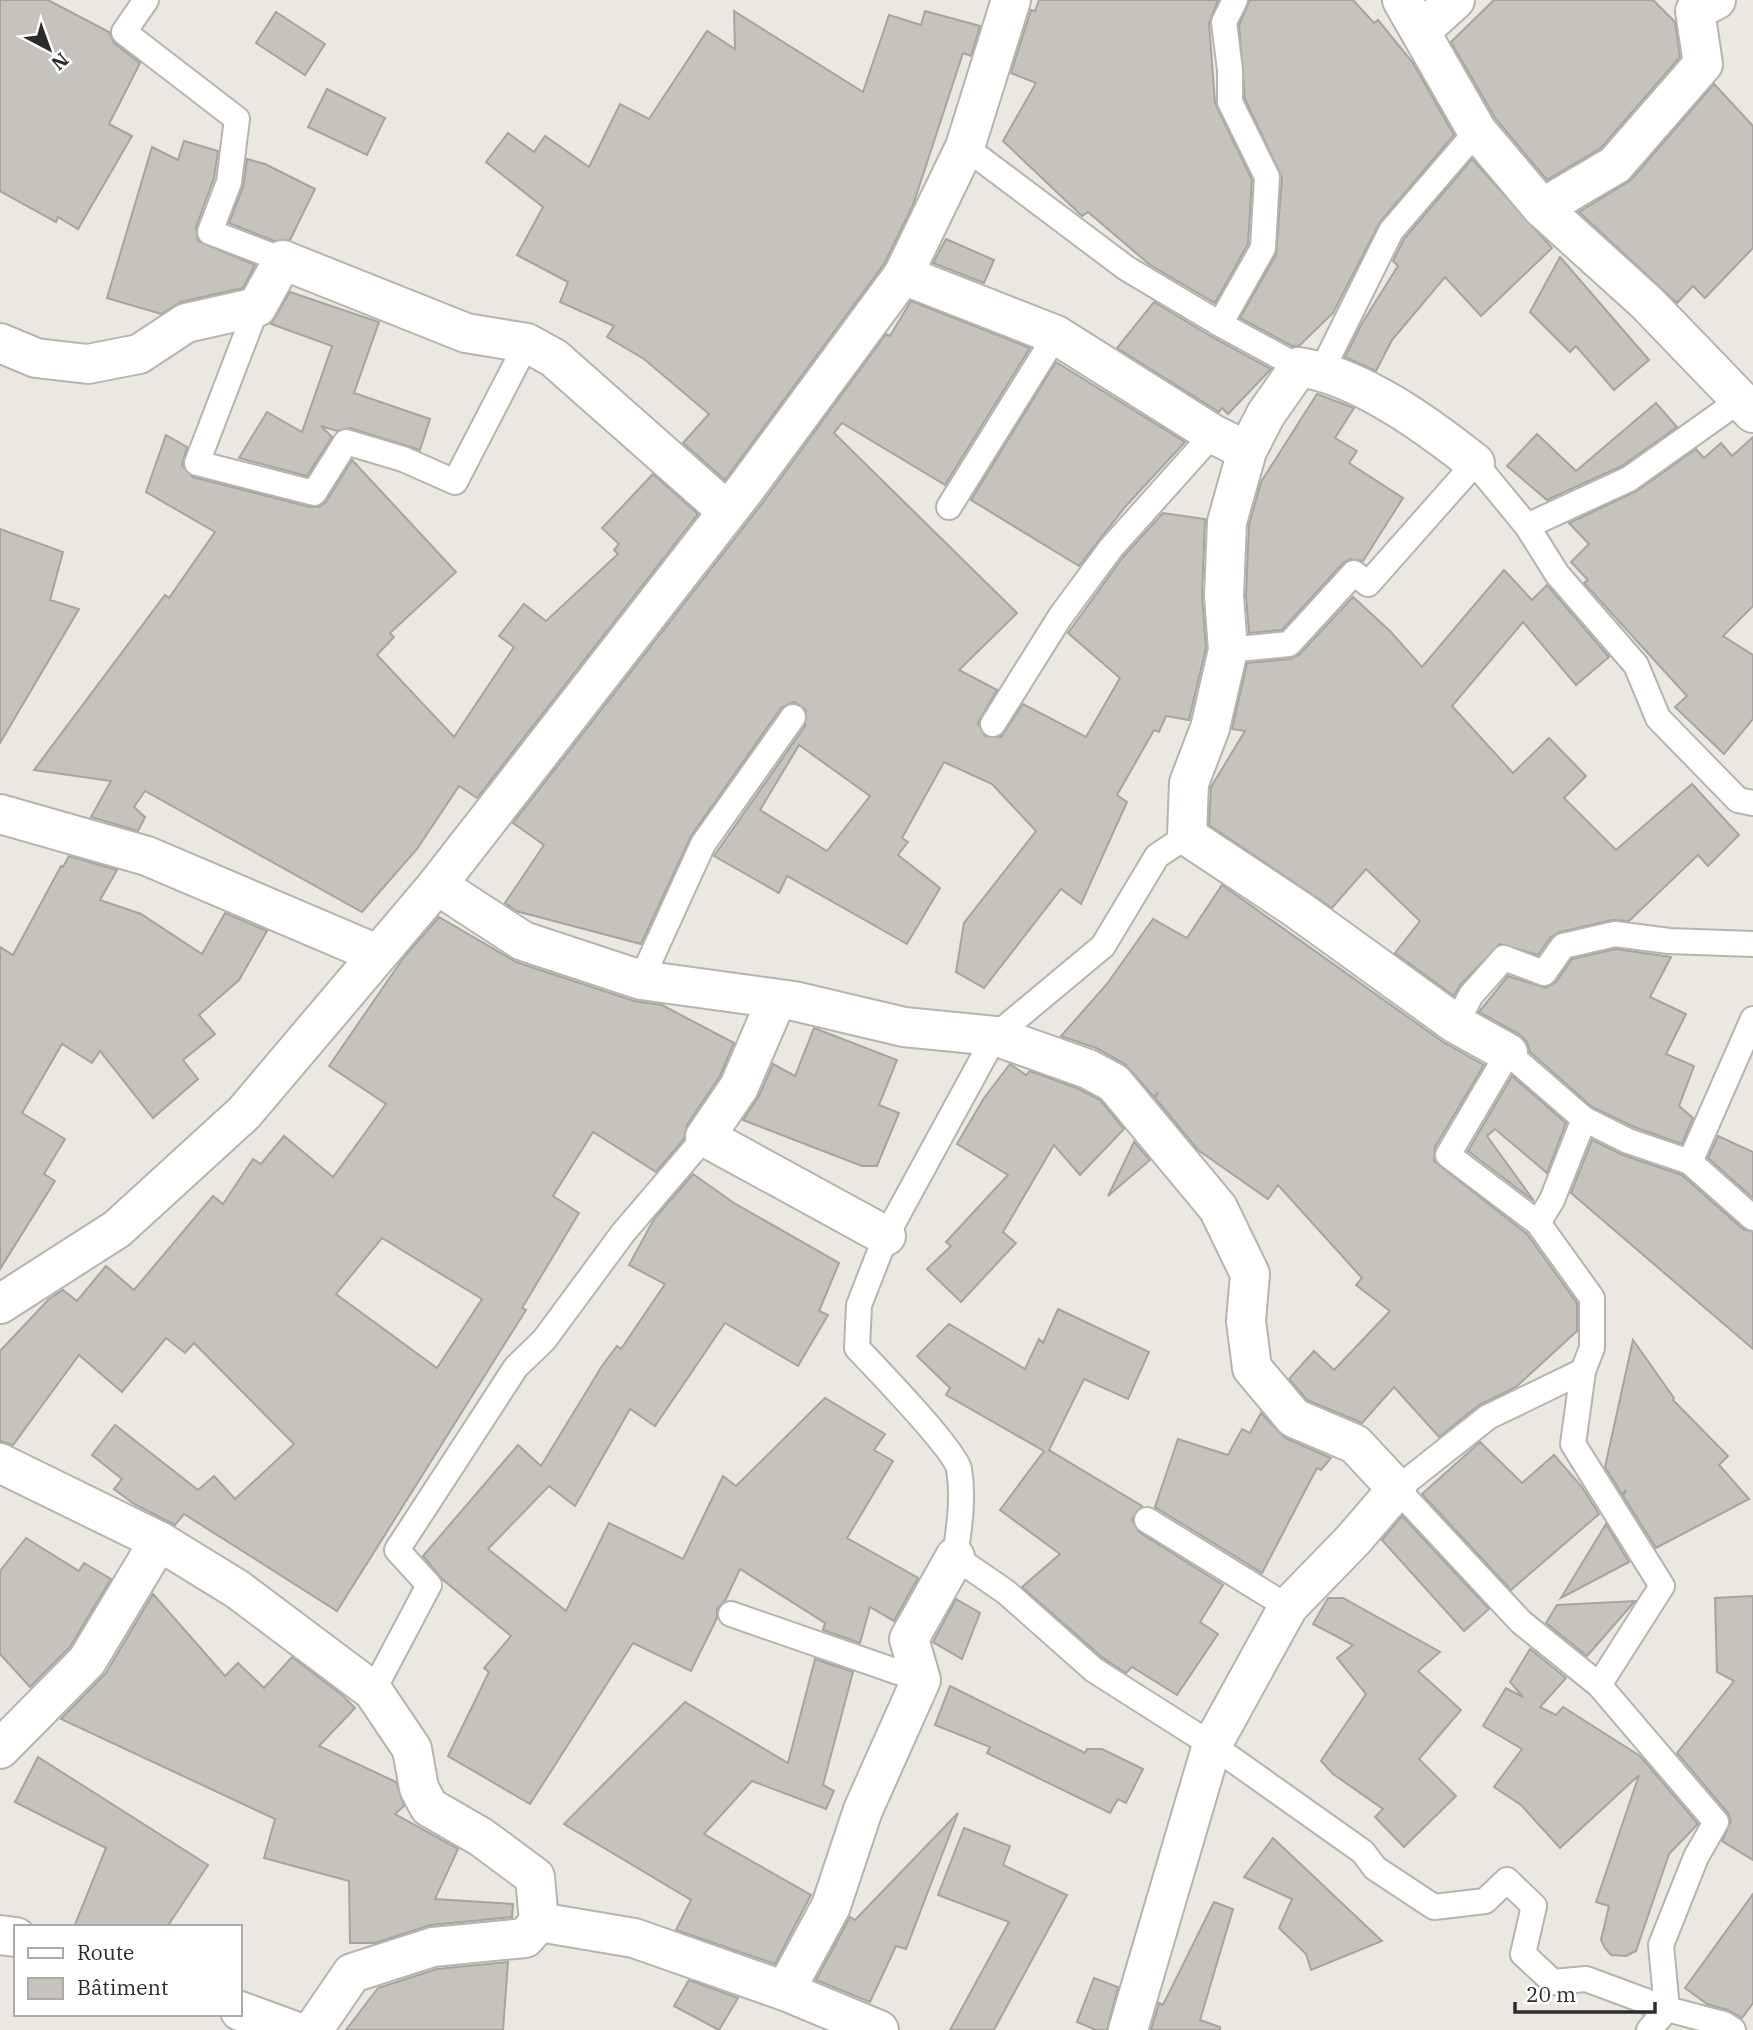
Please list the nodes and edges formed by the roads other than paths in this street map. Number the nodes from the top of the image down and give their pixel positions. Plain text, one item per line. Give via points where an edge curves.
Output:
1 (146, 0) edge
2 (1011, 0) edge
3 (1235, 0) edge
4 (1455, 0) edge
5 (1716, 0) edge
6 (1411, 15) edge
7 (1477, 131) junction
8 (965, 147) junction
9 (1542, 208) junction
10 (283, 260) junction
11 (903, 275) junction
12 (257, 307) junction
13 (1220, 324) junction
14 (1056, 335) junction
15 (0, 343) edge
16 (527, 343) junction
17 (1310, 369) junction
18 (1746, 407) edge
19 (1213, 434) junction
20 (1247, 450) junction
21 (1475, 463) junction
22 (949, 506) dead end
23 (727, 511) junction
24 (1527, 526) junction
25 (1228, 650) junction
26 (793, 717) dead end
27 (993, 724) dead end
28 (1753, 803) edge
29 (0, 814) edge
30 (1187, 836) junction
31 (437, 885) junction
32 (1752, 949) edge
33 (377, 954) junction
34 (641, 980) junction
35 (776, 1001) junction
36 (1753, 1019) edge
37 (1456, 1024) junction
38 (995, 1036) junction
39 (1508, 1053) junction
40 (1584, 1119) junction
41 (705, 1137) junction
42 (1690, 1162) junction
43 (1753, 1218) edge
44 (1538, 1223) junction
45 (886, 1236) junction
46 (0, 1304) edge
47 (1583, 1371) junction
48 (0, 1462) edge
49 (1397, 1489) junction
50 (1147, 1520) dead end
51 (159, 1541) junction
52 (955, 1557) junction
53 (1288, 1607) junction
54 (731, 1614) dead end
55 (921, 1679) junction
56 (1599, 1685) junction
57 (373, 1691) junction
58 (1212, 1745) junction
59 (0, 1749) edge
60 (539, 1922) junction
61 (785, 1991) junction
62 (1667, 2009) junction
63 (242, 2012) edge
64 (292, 2029) edge
65 (879, 2030) edge
66 (1128, 2030) edge
67 (1649, 2030) edge
68 (1732, 2030) edge

1 - 10 lane via 124,32 237,119 229,182 210,232
2 - 8 street
3 - 13 lane via 1224,22 1230,102 1267,177 1262,248
4 - 6 street
5 - 9 street via 1695,11 1703,64 1615,165
6 - 7 street
7 - 9 street
7 - 17 lane via 1391,230
8 - 11 street
8 - 13 lane via 1126,268
9 - 18 street via 1647,303
10 - 12 street
10 - 16 street via 466,333
11 - 14 street
11 - 23 street
12 - 15 street via 186,323 139,354 88,364 36,358
12 - 16 lane via 197,463 314,492 346,442 403,459 455,482
13 - 17 lane
14 - 19 street
14 - 22 lane
16 - 23 street via 554,358
17 - 20 street via 1266,414
17 - 21 street via 1418,419
18 - 24 lane via 1629,479
19 - 20 street
19 - 27 lane via 1111,548 1060,617
20 - 25 street via 1227,522 1224,596
21 - 24 lane
21 - 25 lane via 1368,584 1354,573 1289,644
23 - 31 street
24 - 28 lane via 1557,574 1636,665 1658,718 1738,800
25 - 30 street via 1210,728 1189,783
26 - 34 lane via 703,844
29 - 33 street via 147,856
30 - 37 street
30 - 38 lane via 1157,856 1103,946
31 - 33 street
31 - 34 street via 523,941
32 - 37 lane via 1615,934 1563,946 1544,973 1504,958 1471,995
33 - 46 street via 244,1113 117,1229
34 - 35 street
35 - 38 street via 794,1001 904,1027
35 - 41 street via 739,1087
36 - 42 lane
37 - 39 street
38 - 45 lane
38 - 49 street via 1114,1083 1219,1208 1250,1273 1246,1321 1252,1368 1294,1418 1355,1444
39 - 40 lane
39 - 44 lane via 1448,1155
40 - 42 lane via 1628,1141
40 - 44 lane
41 - 45 street
41 - 57 lane via 624,1233 544,1340 516,1367 397,1550 429,1585
42 - 43 lane
44 - 47 lane via 1592,1298 1592,1348
45 - 52 lane via 859,1305 857,1348 906,1400 958,1467 960,1516
47 - 49 lane via 1488,1417
47 - 56 lane via 1573,1444 1662,1586
48 - 51 street
49 - 53 street
49 - 56 lane via 1521,1622
50 - 53 lane
51 - 57 street via 237,1589
51 - 59 street via 87,1661
52 - 55 street via 909,1639
52 - 58 lane via 1006,1592 1094,1670
53 - 58 street
54 - 55 lane
55 - 61 street via 863,1810 831,1906
56 - 62 lane via 1716,1822 1696,1857 1661,1945
57 - 60 street via 412,1749 419,1788 429,1807 481,1836 535,1877
58 - 62 lane via 1434,1907 1485,1901 1507,1880 1534,1906 1523,1954 1553,1982 1586,1979
58 - 66 street
60 - 61 street via 634,1938
60 - 64 street via 525,1938 433,1947 352,1973
61 - 65 street
62 - 67 lane
62 - 68 lane
63 - 64 street

